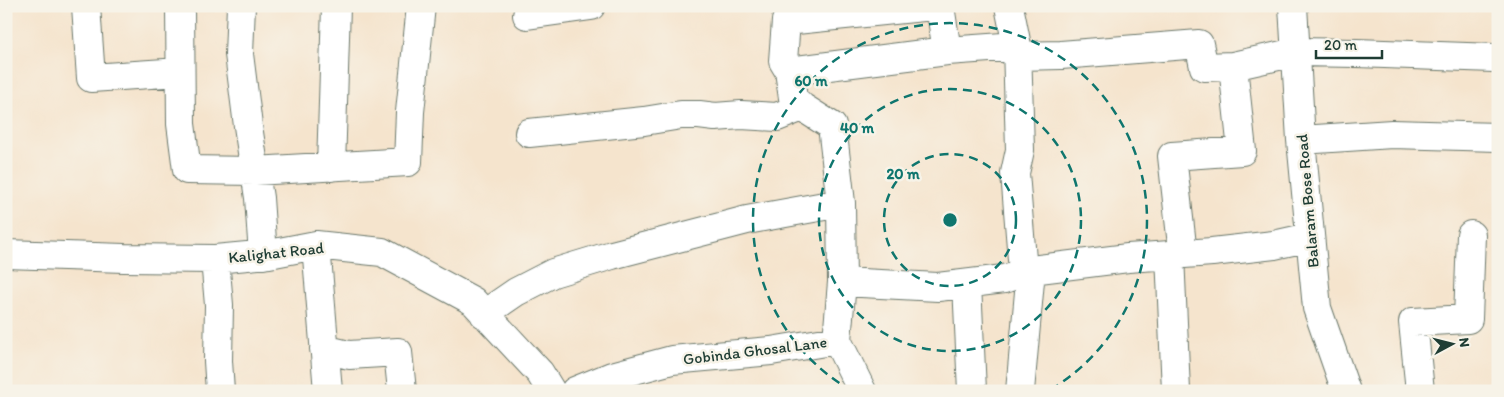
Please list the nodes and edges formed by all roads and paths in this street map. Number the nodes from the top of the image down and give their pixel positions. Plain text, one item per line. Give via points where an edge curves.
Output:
1 (86, 6) edge
2 (180, 6) edge
3 (241, 6) edge
4 (336, 6) edge
5 (421, 6) edge
6 (592, 6) edge
7 (933, 6) edge
8 (940, 6) edge
9 (1009, 6) edge
10 (1292, 6) edge
11 (527, 15) dead end
12 (947, 51) junction
13 (1017, 51) junction
14 (1296, 52) junction
15 (1494, 58) dead end
16 (1233, 66) junction
17 (789, 71) junction
18 (180, 72) junction
19 (802, 107) junction
20 (529, 133) dead end
21 (1498, 137) edge
22 (1302, 140) junction
23 (331, 166) junction
24 (255, 171) junction
25 (841, 203) junction
26 (1471, 235) dead end
27 (1310, 237) junction
28 (316, 245) junction
29 (6, 254) edge
30 (263, 254) junction
31 (1176, 254) junction
32 (215, 259) junction
33 (1027, 271) junction
34 (842, 282) junction
35 (966, 284) junction
36 (484, 314) junction
37 (837, 340) junction
38 (324, 349) junction
39 (220, 391) edge
40 (328, 391) edge
41 (402, 391) edge
42 (551, 391) edge
43 (575, 391) edge
44 (862, 391) edge
45 (972, 391) edge
46 (1020, 391) edge
47 (1176, 391) edge
48 (1346, 391) edge
49 (1420, 391) edge

1 - 18 street via 91,78
2 - 18 street
3 - 24 street via 239,54
4 - 23 street
5 - 23 street via 408,162
6 - 11 street
7 - 17 street via 786,21 782,61
8 - 12 street
9 - 13 street
10 - 14 street, Balaram Bose Road
12 - 13 street
12 - 17 street
13 - 16 street via 1061,55 1200,44 1204,68
13 - 33 street via 1020,150 1015,173
14 - 15 street
14 - 16 street
14 - 22 street, Balaram Bose Road
16 - 31 street via 1242,151 1172,156
17 - 19 street via 793,98
18 - 24 street via 181,124 187,170
19 - 20 street via 777,117 681,115
19 - 25 street, Gobinda Ghosal Lane via 832,126
21 - 22 street via 1392,134
22 - 27 street, Balaram Bose Road
23 - 24 street
24 - 30 street
25 - 34 street, Gobinda Ghosal Lane
25 - 36 street via 747,220 612,255 562,271 516,292
26 - 49 street via 1468,319 1413,322
27 - 31 street
27 - 48 street, Balaram Bose Road via 1317,308
28 - 30 street, Kalighat Road
28 - 36 street, Kalighat Road via 382,252 472,301
28 - 38 street
29 - 32 street, Kalighat Road
30 - 32 street, Kalighat Road
31 - 33 street
31 - 47 street
32 - 39 street
33 - 35 street via 1004,279
33 - 46 street
34 - 35 street via 938,287
34 - 37 street, Gobinda Ghosal Lane
35 - 45 street
36 - 42 street, Kalighat Road via 540,373
37 - 43 street, Gobinda Ghosal Lane via 672,360 612,376
37 - 44 street
38 - 40 street
38 - 41 street via 349,355 398,352

